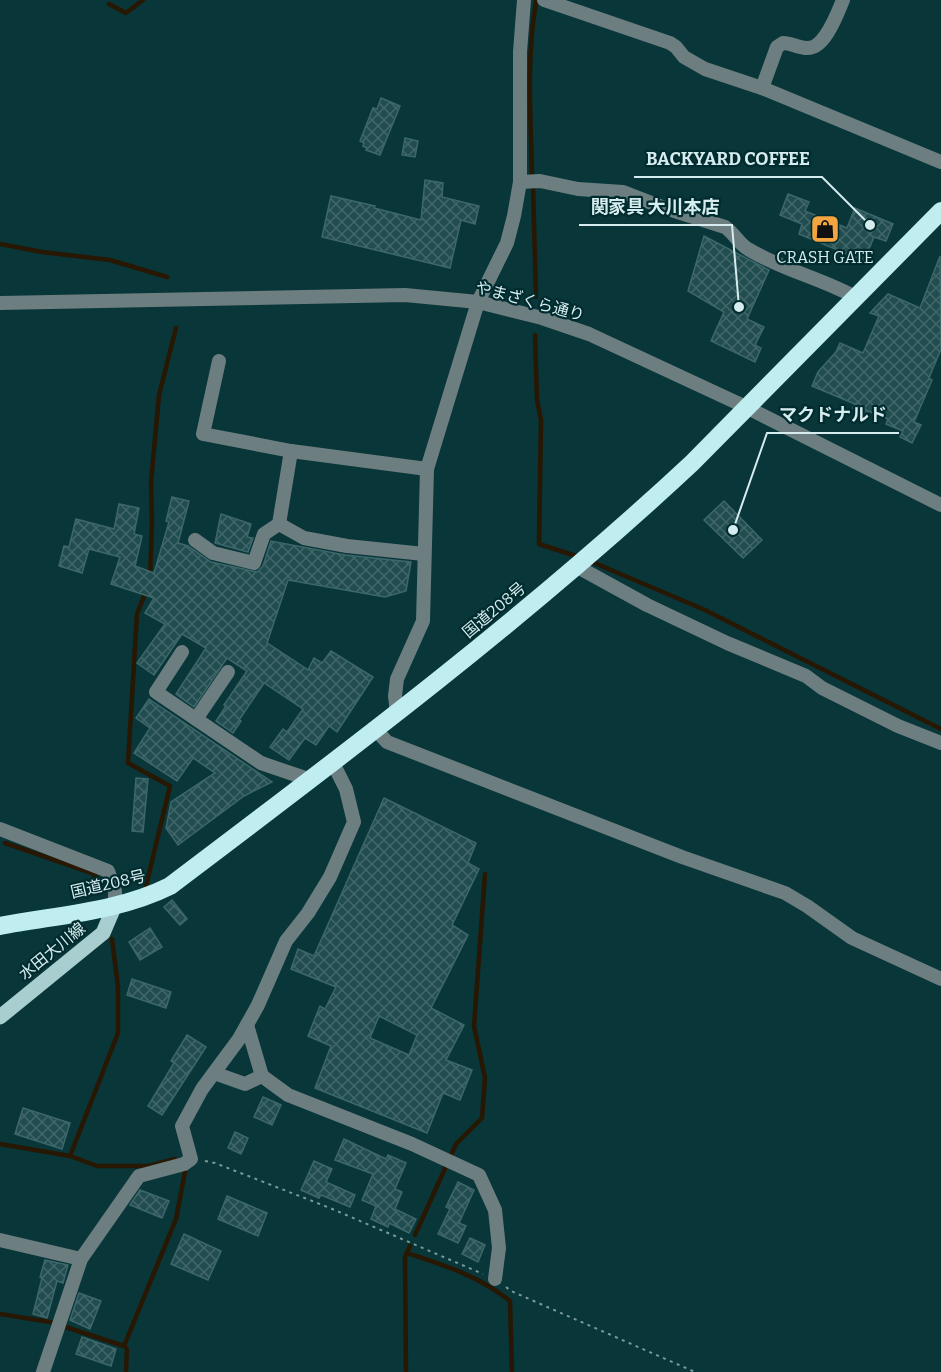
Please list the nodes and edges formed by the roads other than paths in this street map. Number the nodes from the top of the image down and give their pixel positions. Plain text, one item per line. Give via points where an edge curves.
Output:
1 (524, 0) edge
2 (544, 0) edge
3 (843, 0) edge
4 (762, 88) junction
5 (941, 162) edge
6 (520, 182) junction
7 (941, 211) edge
8 (855, 297) junction
9 (478, 302) junction
10 (0, 303) edge
11 (219, 361) dead end
12 (746, 407) junction
13 (291, 450) junction
14 (427, 469) junction
15 (940, 502) edge
16 (279, 524) junction
17 (195, 540) dead end
18 (424, 554) junction
19 (578, 564) junction
20 (182, 652) dead end
21 (228, 672) dead end
22 (397, 713) junction
23 (196, 719) junction
24 (376, 730) junction
25 (941, 743) edge
26 (333, 763) junction
27 (311, 780) junction
28 (0, 829) edge
29 (115, 905) junction
30 (0, 926) edge
31 (941, 979) edge
32 (0, 1017) edge
33 (247, 1025) junction
34 (214, 1073) junction
35 (262, 1076) junction
36 (0, 1240) edge
37 (81, 1259) junction
38 (495, 1279) road end
39 (43, 1372) edge

1 - 6 street
2 - 4 street via 670,43 705,69
3 - 4 street via 831,27 817,45 807,48 783,43 777,47
4 - 5 street
6 - 8 street via 623,192 725,227 746,248
6 - 9 street via 507,243
7 - 8 highway, 国道208号
8 - 12 highway, 国道208号
9 - 10 street, やまざくら通り via 405,295
9 - 12 street, やまざくら通り via 589,334
9 - 14 street
11 - 13 street via 203,434
12 - 15 street, やまざくら通り
12 - 19 highway, 国道208号 via 692,463
13 - 14 street
13 - 16 street
14 - 18 street
16 - 17 street via 264,534 254,562 213,553
16 - 18 street via 304,538
18 - 22 street via 423,621 397,679
19 - 22 highway, 国道208号
19 - 25 street via 657,610 789,668 870,712
20 - 23 street via 156,692
21 - 23 street
22 - 24 highway, 国道208号
23 - 27 street via 261,763
24 - 26 highway, 国道208号
24 - 31 street via 387,742 785,893 852,938
26 - 27 highway, 国道208号
26 - 33 street via 346,789 354,822 330,877 286,941
27 - 29 highway, 国道208号 via 170,886 146,898
28 - 29 street via 108,871
29 - 30 highway, 国道208号
29 - 32 main road, 水田大川線 via 103,933
33 - 34 street
33 - 35 street
34 - 35 street via 245,1084
34 - 37 street via 182,1126 191,1159 139,1176
35 - 38 street via 288,1095 412,1144 478,1176 495,1210 499,1248
36 - 37 street
37 - 39 street

